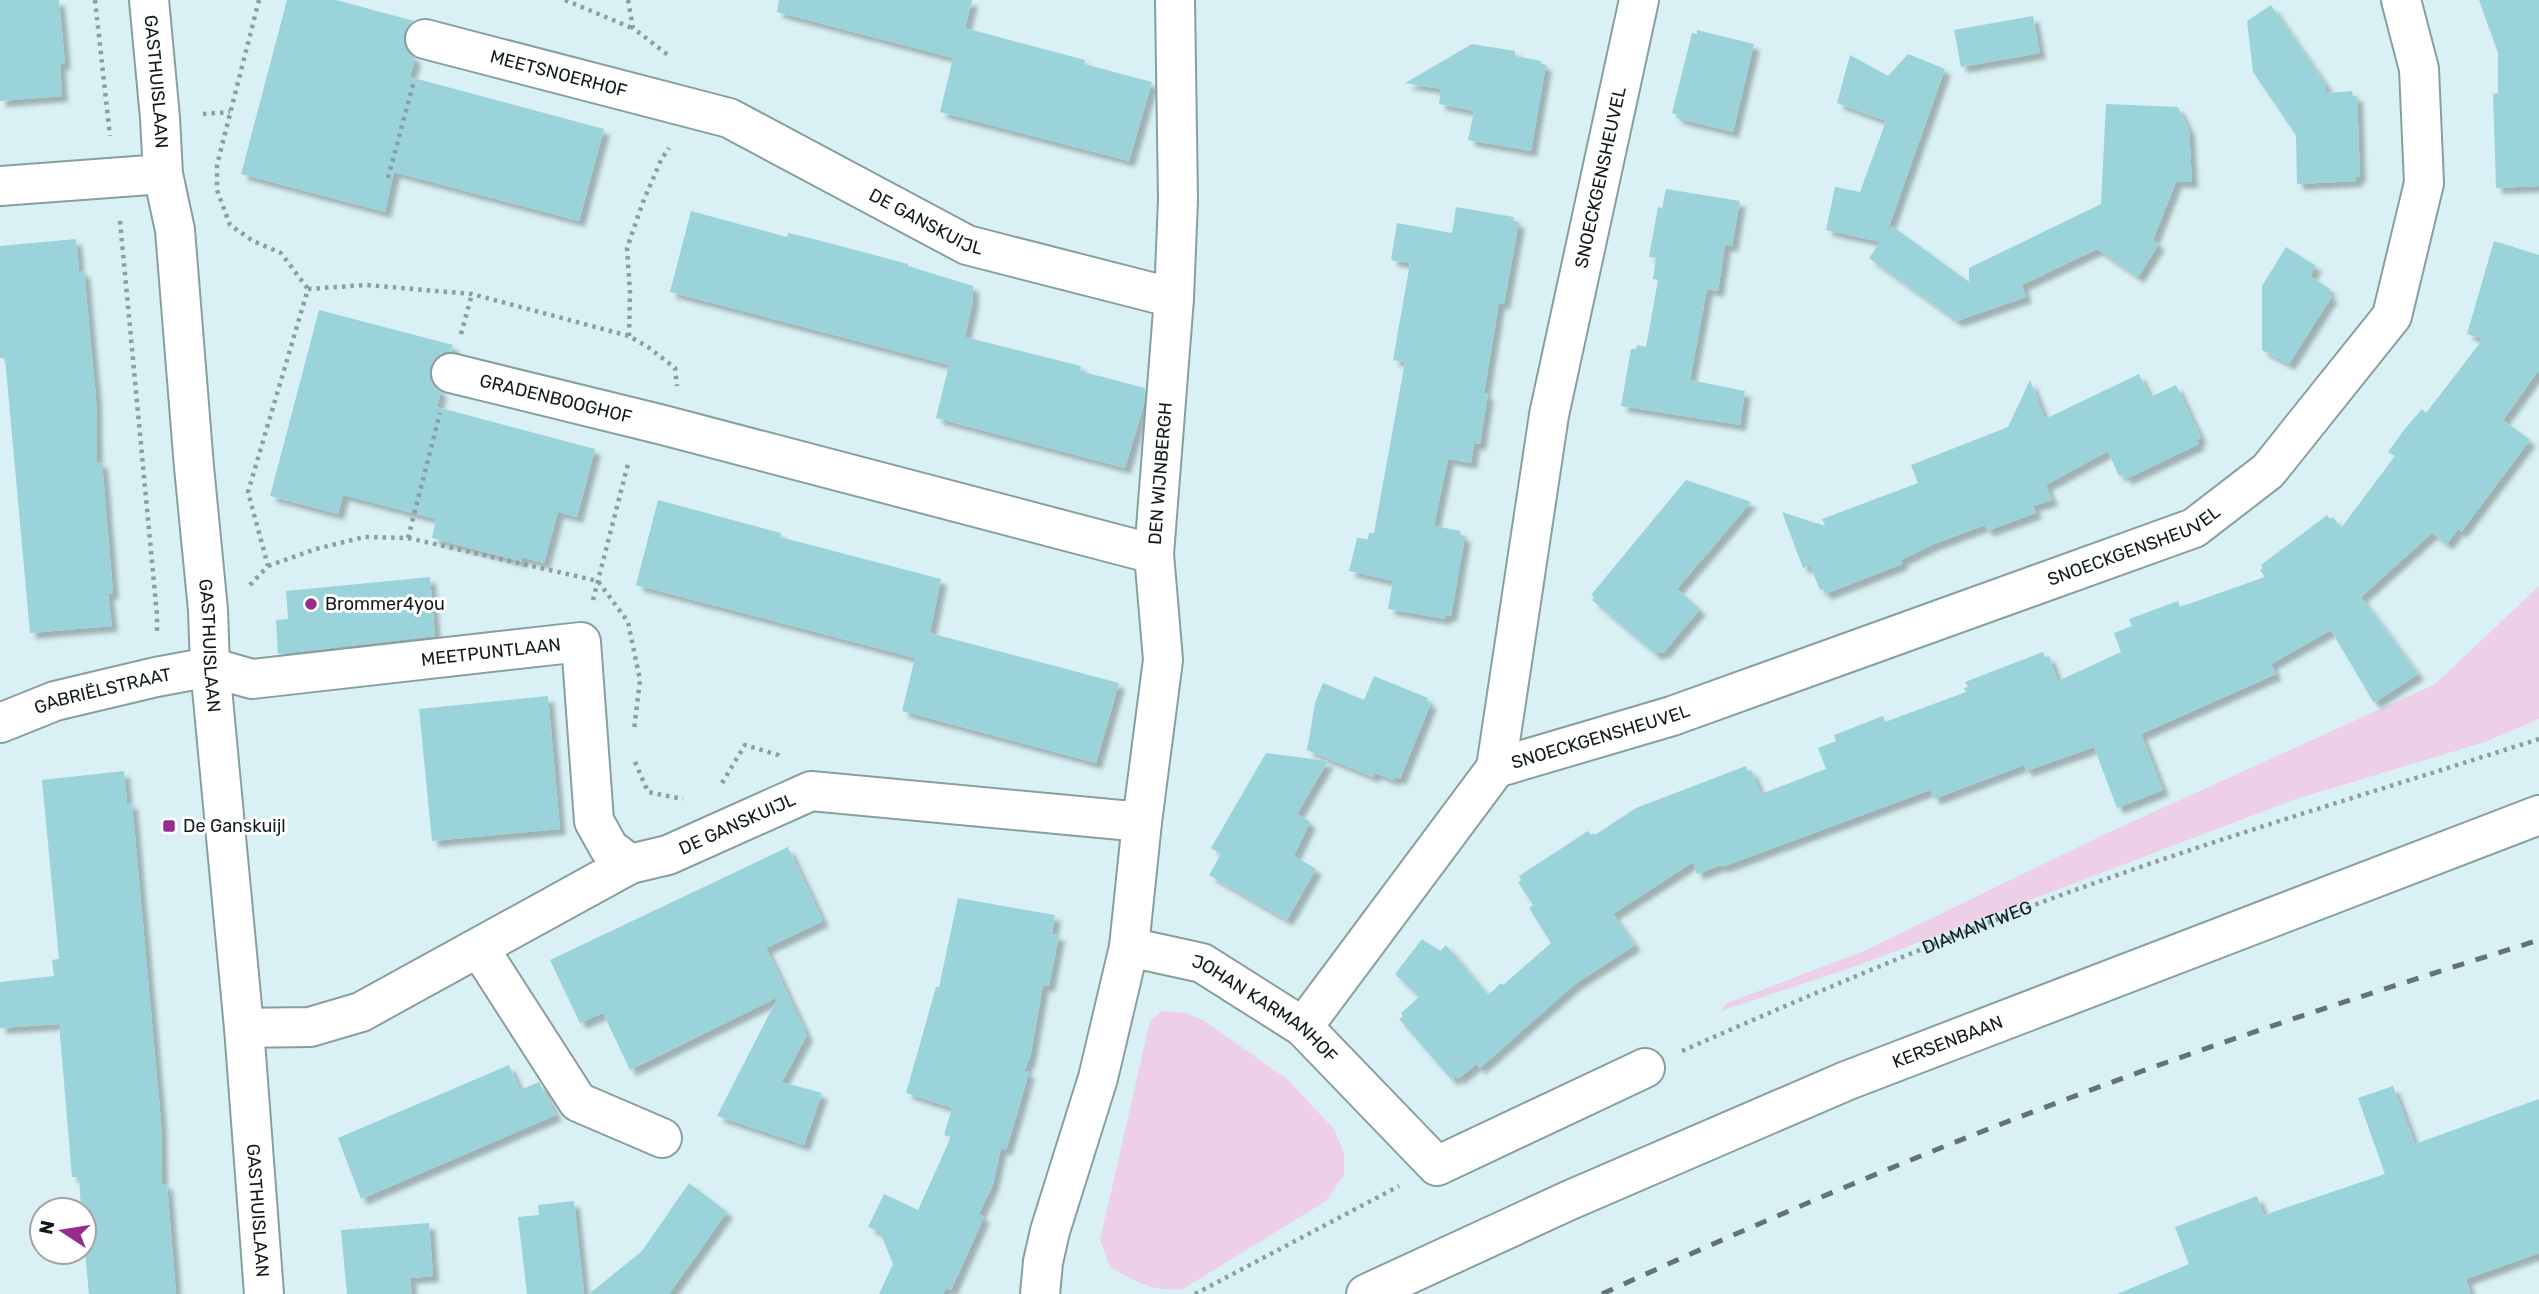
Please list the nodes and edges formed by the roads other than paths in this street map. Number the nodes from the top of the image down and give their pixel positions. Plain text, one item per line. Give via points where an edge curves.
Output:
1 (149, 0) edge
2 (1175, 0) edge
3 (1639, 0) edge
4 (2400, 0) edge
5 (425, 39) road end
6 (694, 109) joint
7 (163, 174) junction
8 (0, 186) edge
9 (1174, 298) junction
10 (450, 373) dead end
11 (1154, 554) junction
12 (209, 667) junction
13 (0, 723) edge
14 (1496, 768) junction
15 (2539, 815) edge
16 (1142, 822) junction
17 (631, 864) junction
18 (1129, 947) junction
19 (479, 948) junction
20 (1303, 1027) junction
21 (244, 1028) junction
22 (1645, 1068) road end
23 (662, 1138) dead end
24 (1570, 1200) junction
25 (264, 1294) edge
26 (1040, 1294) edge
27 (1366, 1294) edge
28 (1429, 1294) edge

1 - 7 street, GASTHUISLAAN
2 - 9 street, DEN WIJNBERGH via 1178,200
3 - 14 street, SNOECKGENSHEUVEL via 1549,415
4 - 14 street, SNOECKGENSHEUVEL via 2419,69 2424,183 2392,316 2268,471 2194,528 1672,716
5 - 6 street, MEETSNOERHOF
6 - 9 street, DE GANSKUIJL via 729,118 967,245
7 - 8 street
7 - 12 street, GASTHUISLAAN via 176,230
9 - 11 street, DEN WIJNBERGH
10 - 11 street, GRADENBOOGHOF
11 - 16 street, DEN WIJNBERGH via 1163,660
12 - 13 street, GABRIËLSTRAAT via 55,701
12 - 17 street, MEETPUNTLAAN via 252,680 581,642 594,821 609,848
12 - 21 street, GASTHUISLAAN
14 - 20 street, SNOECKGENSHEUVEL
15 - 24 street, KERSENBAAN via 1846,1081
16 - 17 street, DE GANSKUIJL via 811,791 668,855
16 - 18 street, DEN WIJNBERGH
17 - 19 street, DE GANSKUIJL
18 - 20 street, JOHAN KARMANHOF via 1202,963
18 - 26 street via 1098,1078 1050,1231
19 - 21 street, DE GANSKUIJL via 360,1012 310,1027
19 - 23 street via 578,1102
20 - 22 street, JOHAN KARMANHOF via 1437,1166
21 - 25 street, GASTHUISLAAN
24 - 27 street, KERSENBAAN
24 - 28 street

